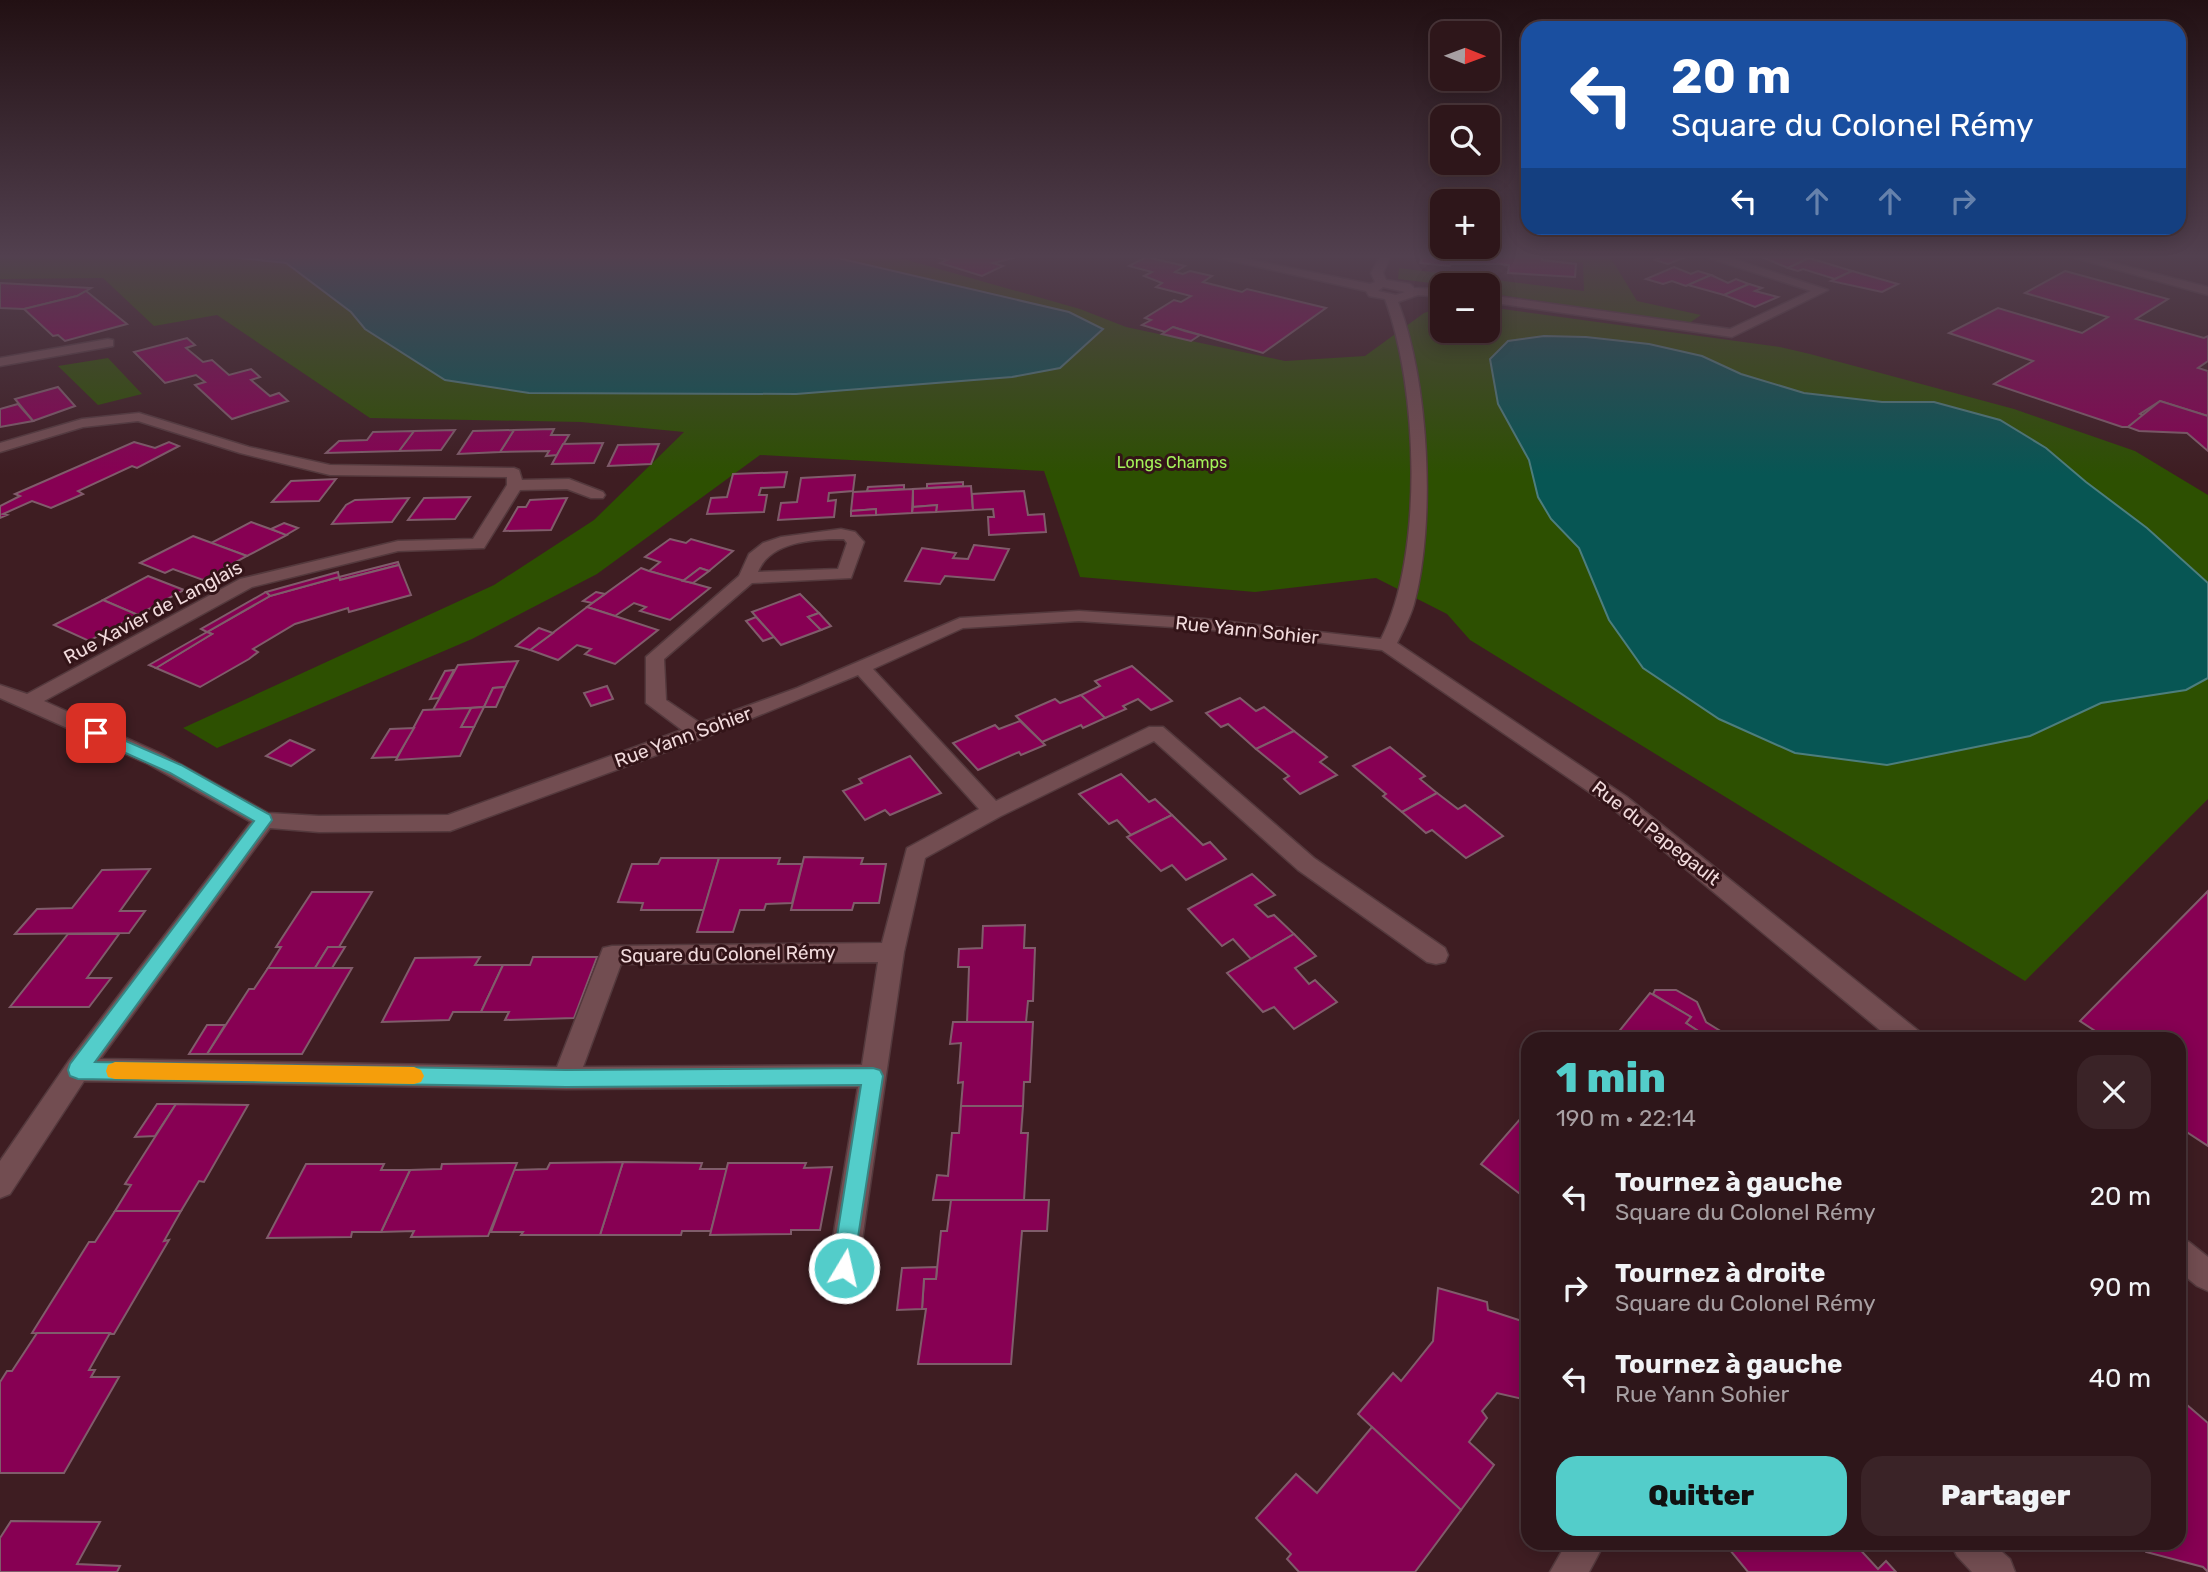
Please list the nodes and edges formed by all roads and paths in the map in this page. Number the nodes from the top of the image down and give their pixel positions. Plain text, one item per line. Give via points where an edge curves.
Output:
1 (1402, 328) edge
2 (1699, 328) edge
3 (1742, 328) edge
4 (108, 343) dead end
5 (0, 362) edge
6 (0, 448) edge
7 (515, 485) junction
8 (597, 495) dead end
9 (747, 578) junction
10 (1387, 645) junction
11 (862, 667) junction
12 (0, 691) edge
13 (29, 701) junction
14 (699, 732) junction
15 (993, 811) junction
16 (264, 820) junction
17 (892, 952) junction
18 (1436, 955) dead end
19 (1900, 1032) edge
20 (78, 1070) junction
21 (873, 1076) junction
22 (566, 1078) junction
23 (2, 1180) edge
24 (2186, 1258) edge
25 (844, 1268) dead end
26 (2208, 1276) edge
27 (1582, 1550) edge
28 (1975, 1550) edge
29 (1568, 1572) edge
30 (1997, 1572) edge

1 - 10 street via 1412,378 1417,477 1414,558 1407,597
2 - 3 street via 1732,333
4 - 5 street
6 - 7 street via 82,423 139,417 330,470 514,473
7 - 8 street via 569,484
7 - 13 street, Rue Xavier de Langlais via 478,544 398,546 246,583
9 - 9 street via 755,558 781,542 841,534 856,542 845,574
9 - 14 street via 655,657 656,703
10 - 11 street, Rue Yann Sohier via 1204,624 1079,616 960,623
10 - 19 street, Rue du Papegault via 1619,802
11 - 14 street, Rue Yann Sohier
11 - 15 street
12 - 13 street, Rue Yann Sohier
13 - 16 street, Rue Yann Sohier via 175,769
14 - 16 street, Rue Yann Sohier via 450,823
15 - 17 street via 915,854
15 - 18 street via 1156,732 1306,864
16 - 20 street
17 - 21 street
17 - 22 street, Square du Colonel Rémy via 612,955
20 - 22 street
20 - 23 street
21 - 22 street
21 - 25 street
24 - 26 street
27 - 29 street
28 - 30 street

